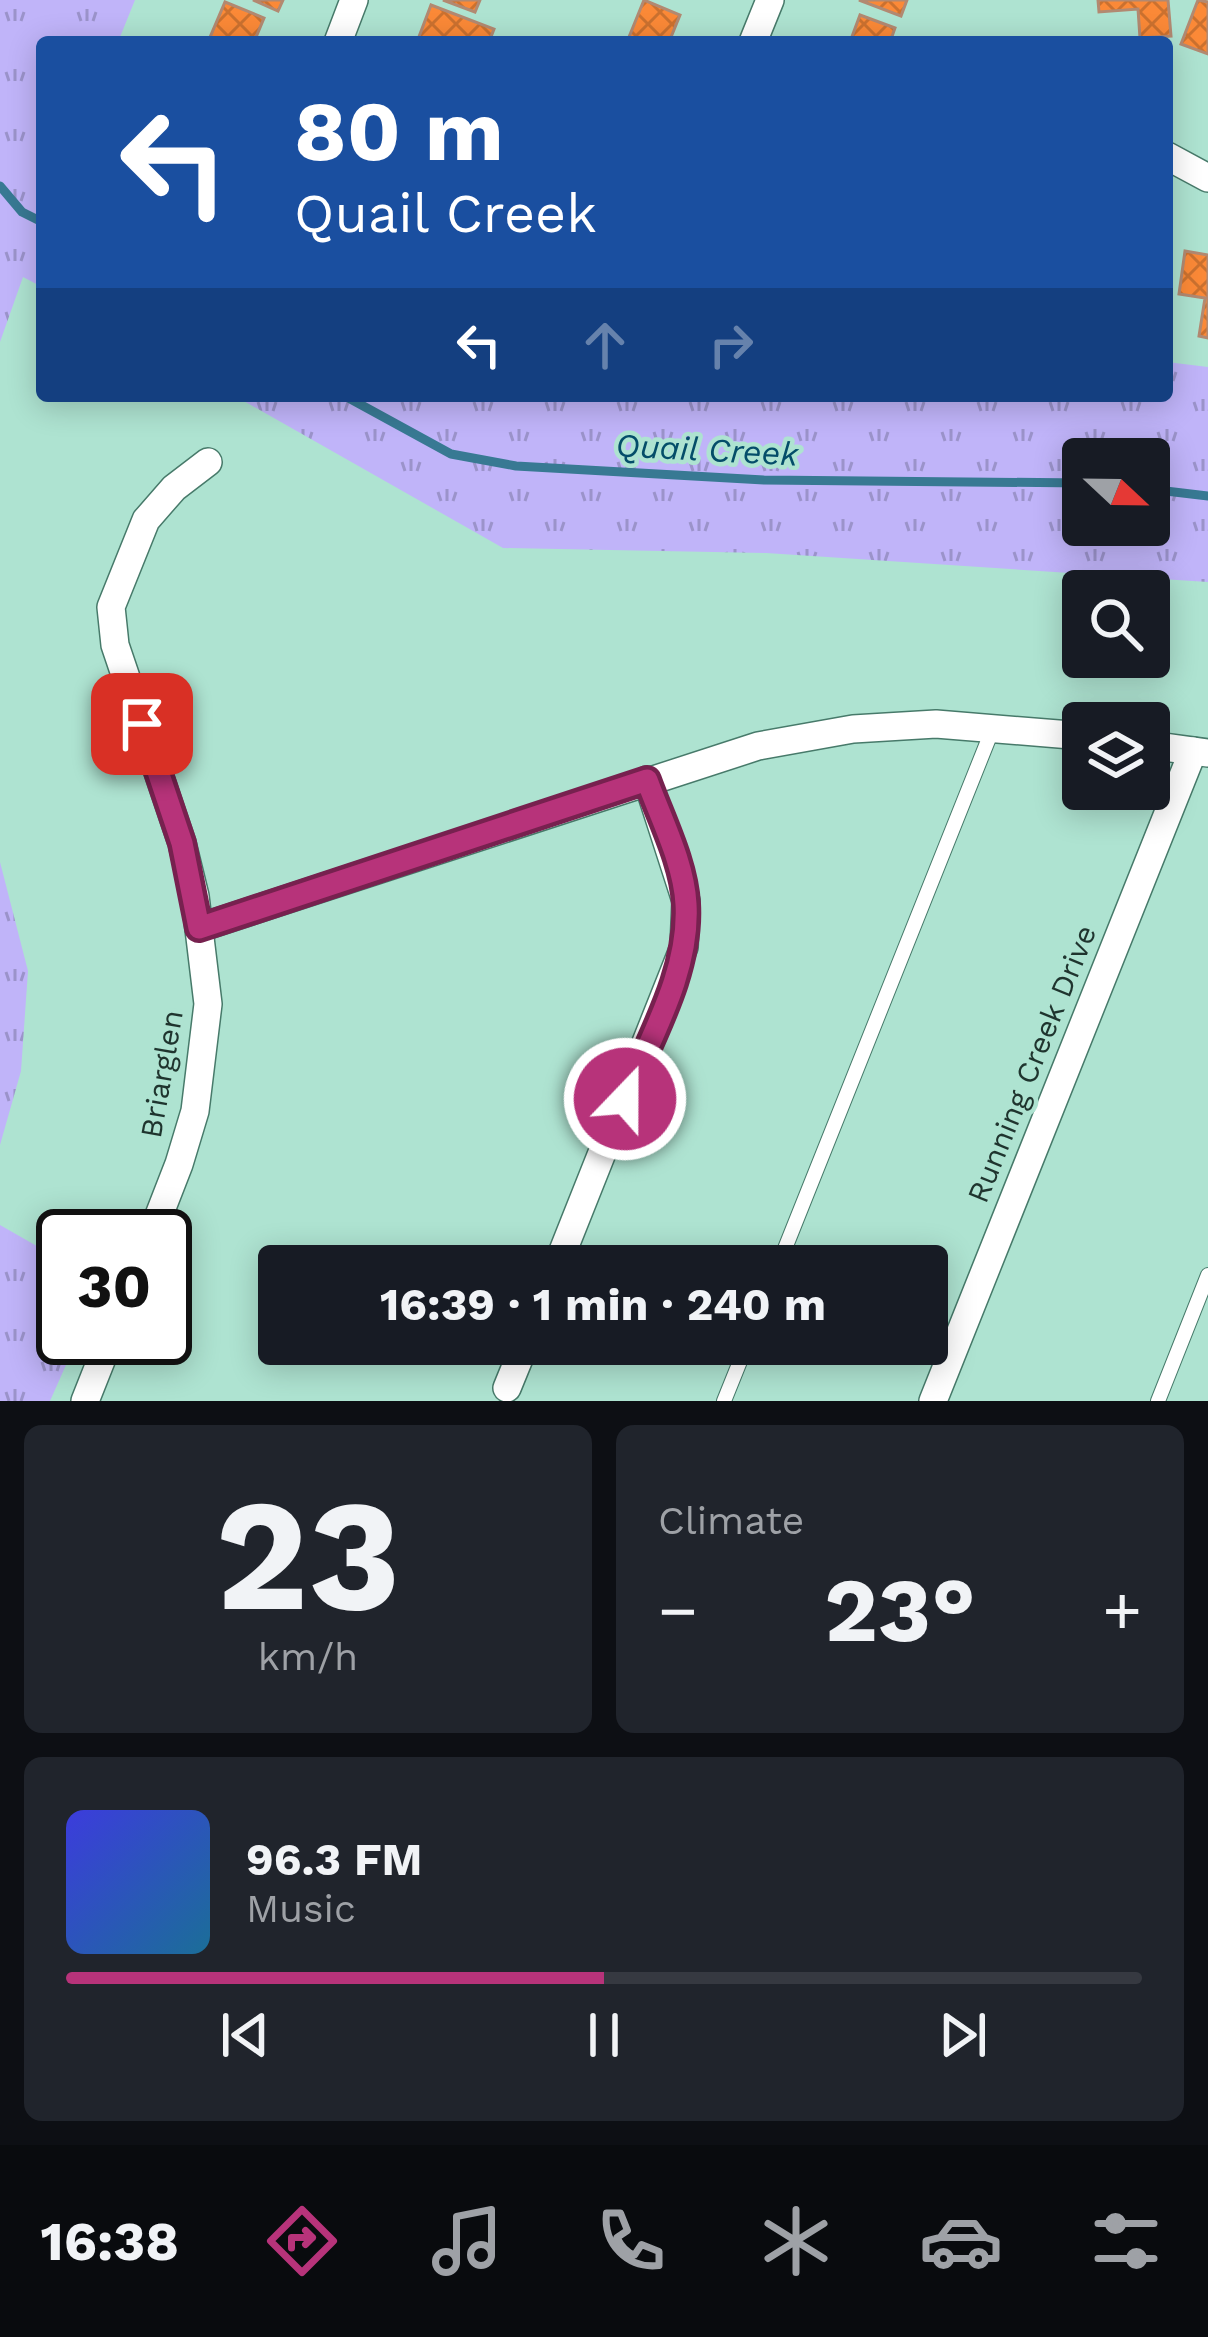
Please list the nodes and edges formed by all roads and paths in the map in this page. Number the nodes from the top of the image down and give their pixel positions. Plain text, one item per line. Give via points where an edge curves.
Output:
1 (354, 0) edge
2 (770, 0) edge
3 (340, 36) edge
4 (755, 36) edge
5 (1173, 159) edge
6 (1208, 178) edge
7 (208, 462) dead end
8 (993, 728) junction
9 (1062, 734) edge
10 (1170, 748) edge
11 (1200, 752) edge
12 (647, 780) junction
13 (199, 928) junction
14 (162, 1209) edge
15 (564, 1245) edge
16 (786, 1245) edge
17 (1208, 1275) edge
18 (100, 1365) edge
19 (516, 1365) edge
20 (739, 1365) edge
21 (507, 1388) dead end
22 (86, 1401) edge
23 (724, 1401) edge
24 (933, 1401) edge
25 (1158, 1401) edge

1 - 3 street
2 - 4 street
5 - 6 street
7 - 13 street, Briarglen via 146,520 111,607 115,645 182,843
8 - 9 street
8 - 12 street via 853,729 758,746
8 - 16 lane
10 - 11 street
11 - 24 street, Running Creek Drive
12 - 13 street
12 - 15 street via 677,861 685,946
13 - 14 street, Briarglen via 208,1004 204,1058
17 - 25 lane
18 - 22 street
19 - 21 street
20 - 23 lane

